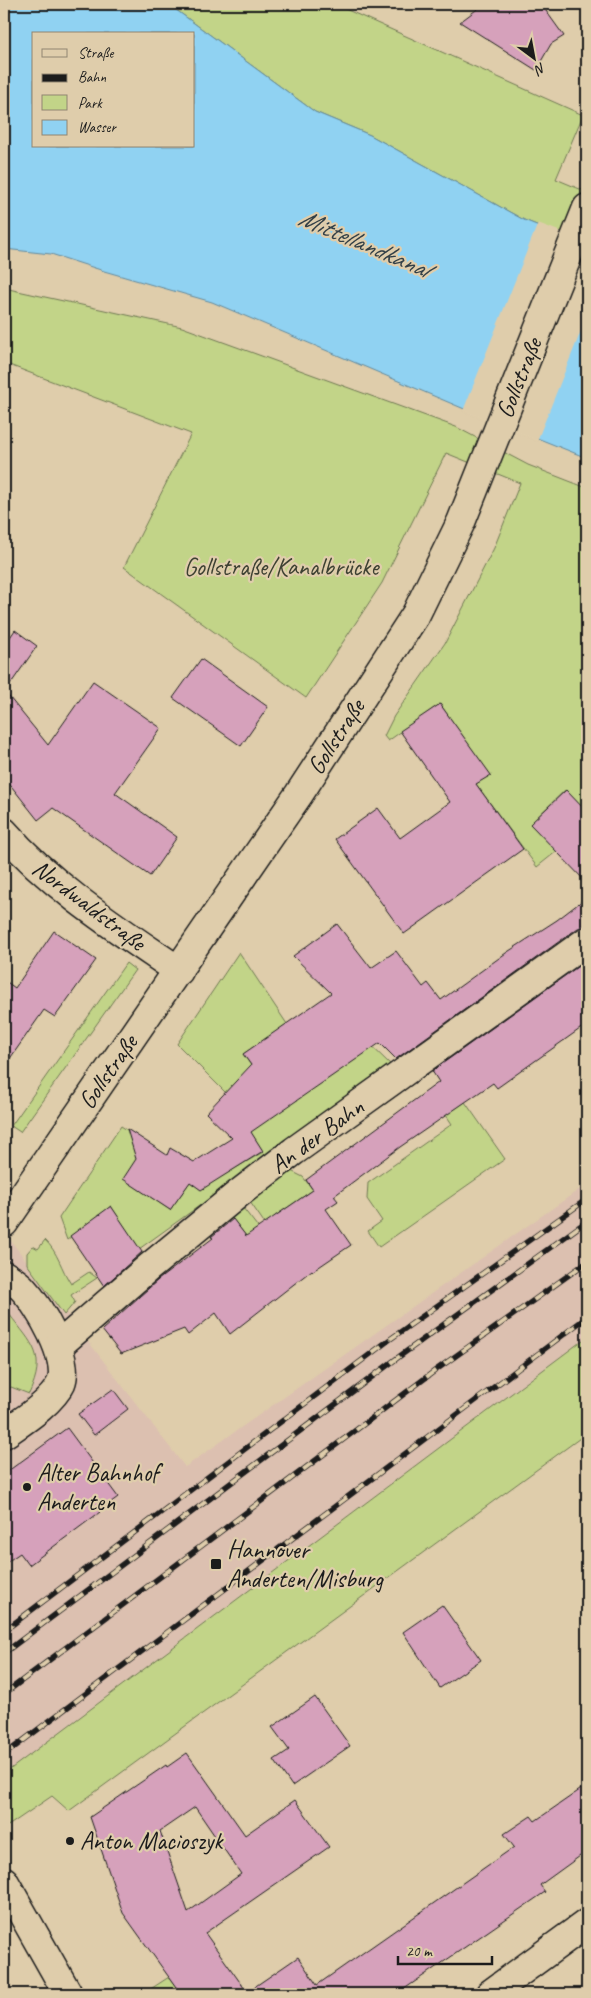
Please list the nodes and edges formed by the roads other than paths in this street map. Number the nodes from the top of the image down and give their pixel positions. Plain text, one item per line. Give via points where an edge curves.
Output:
1 (587, 208) edge
2 (4, 832) edge
3 (587, 941) edge
4 (179, 971) junction
5 (4, 1223) edge
6 (4, 1275) edge
7 (58, 1346) junction
8 (4, 1434) edge
9 (4, 1881) edge
10 (587, 1923) edge
11 (68, 1994) edge
12 (490, 1994) edge

1 - 4 street, Gollstraße via 461,522 416,614
2 - 4 street, Nordwaldstraße via 46,876
3 - 7 street, An der Bahn via 273,1167
4 - 5 street, Gollstraße
6 - 7 street via 22,1288
7 - 8 street via 63,1366 61,1382 44,1405
9 - 11 street
10 - 12 street

